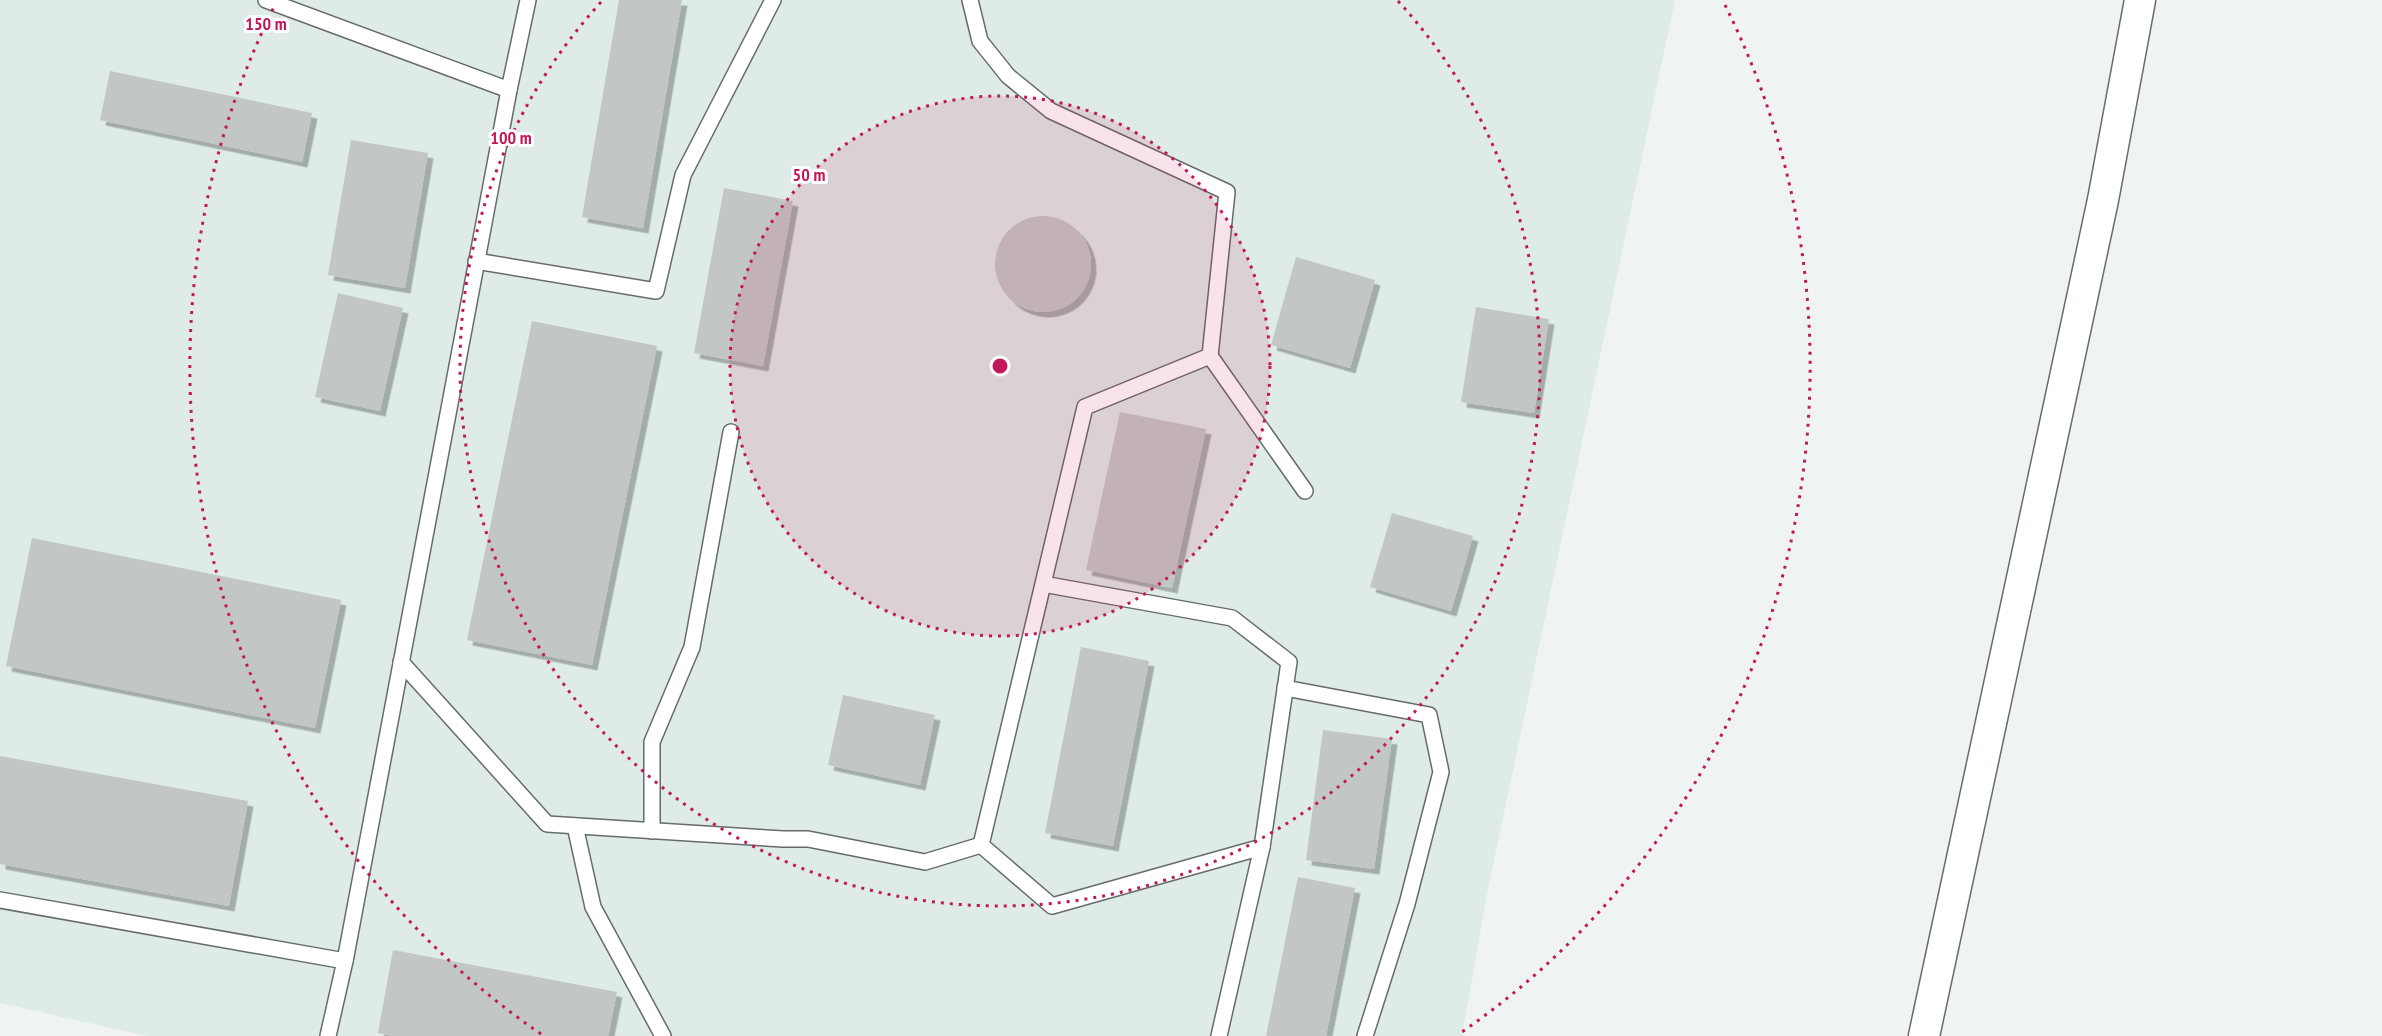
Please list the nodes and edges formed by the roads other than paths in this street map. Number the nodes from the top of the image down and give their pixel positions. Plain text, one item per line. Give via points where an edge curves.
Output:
1 (266, 0) edge
2 (528, 0) edge
3 (773, 0) edge
4 (970, 0) edge
5 (2140, 0) edge
6 (508, 90) junction
7 (476, 261) junction
8 (1210, 356) junction
9 (731, 432) dead end
10 (1305, 491) dead end
11 (1043, 584) junction
12 (401, 662) junction
13 (1286, 688) junction
14 (575, 826) junction
15 (652, 831) junction
16 (981, 845) junction
17 (1262, 847) junction
18 (0, 900) edge
19 (345, 961) junction
20 (328, 1036) edge
21 (663, 1036) edge
22 (1219, 1036) edge
23 (1365, 1036) edge
24 (1924, 1036) edge

1 - 6 lane
2 - 6 lane
3 - 7 lane via 682,175 656,291
4 - 8 lane via 980,41 1008,76 1051,111 1227,192
5 - 24 street via 2100,211
6 - 7 lane
7 - 12 lane
8 - 10 lane
8 - 11 lane via 1085,407
9 - 15 lane via 692,647 652,742
11 - 13 lane via 1232,618 1289,662
11 - 16 lane
12 - 14 lane via 547,824
12 - 19 lane
13 - 17 lane
13 - 23 lane via 1429,715 1441,772 1407,904
14 - 15 lane
14 - 21 lane via 592,907
15 - 16 lane via 808,839 925,862
16 - 17 lane via 1052,906
17 - 22 lane
18 - 19 lane
19 - 20 lane

